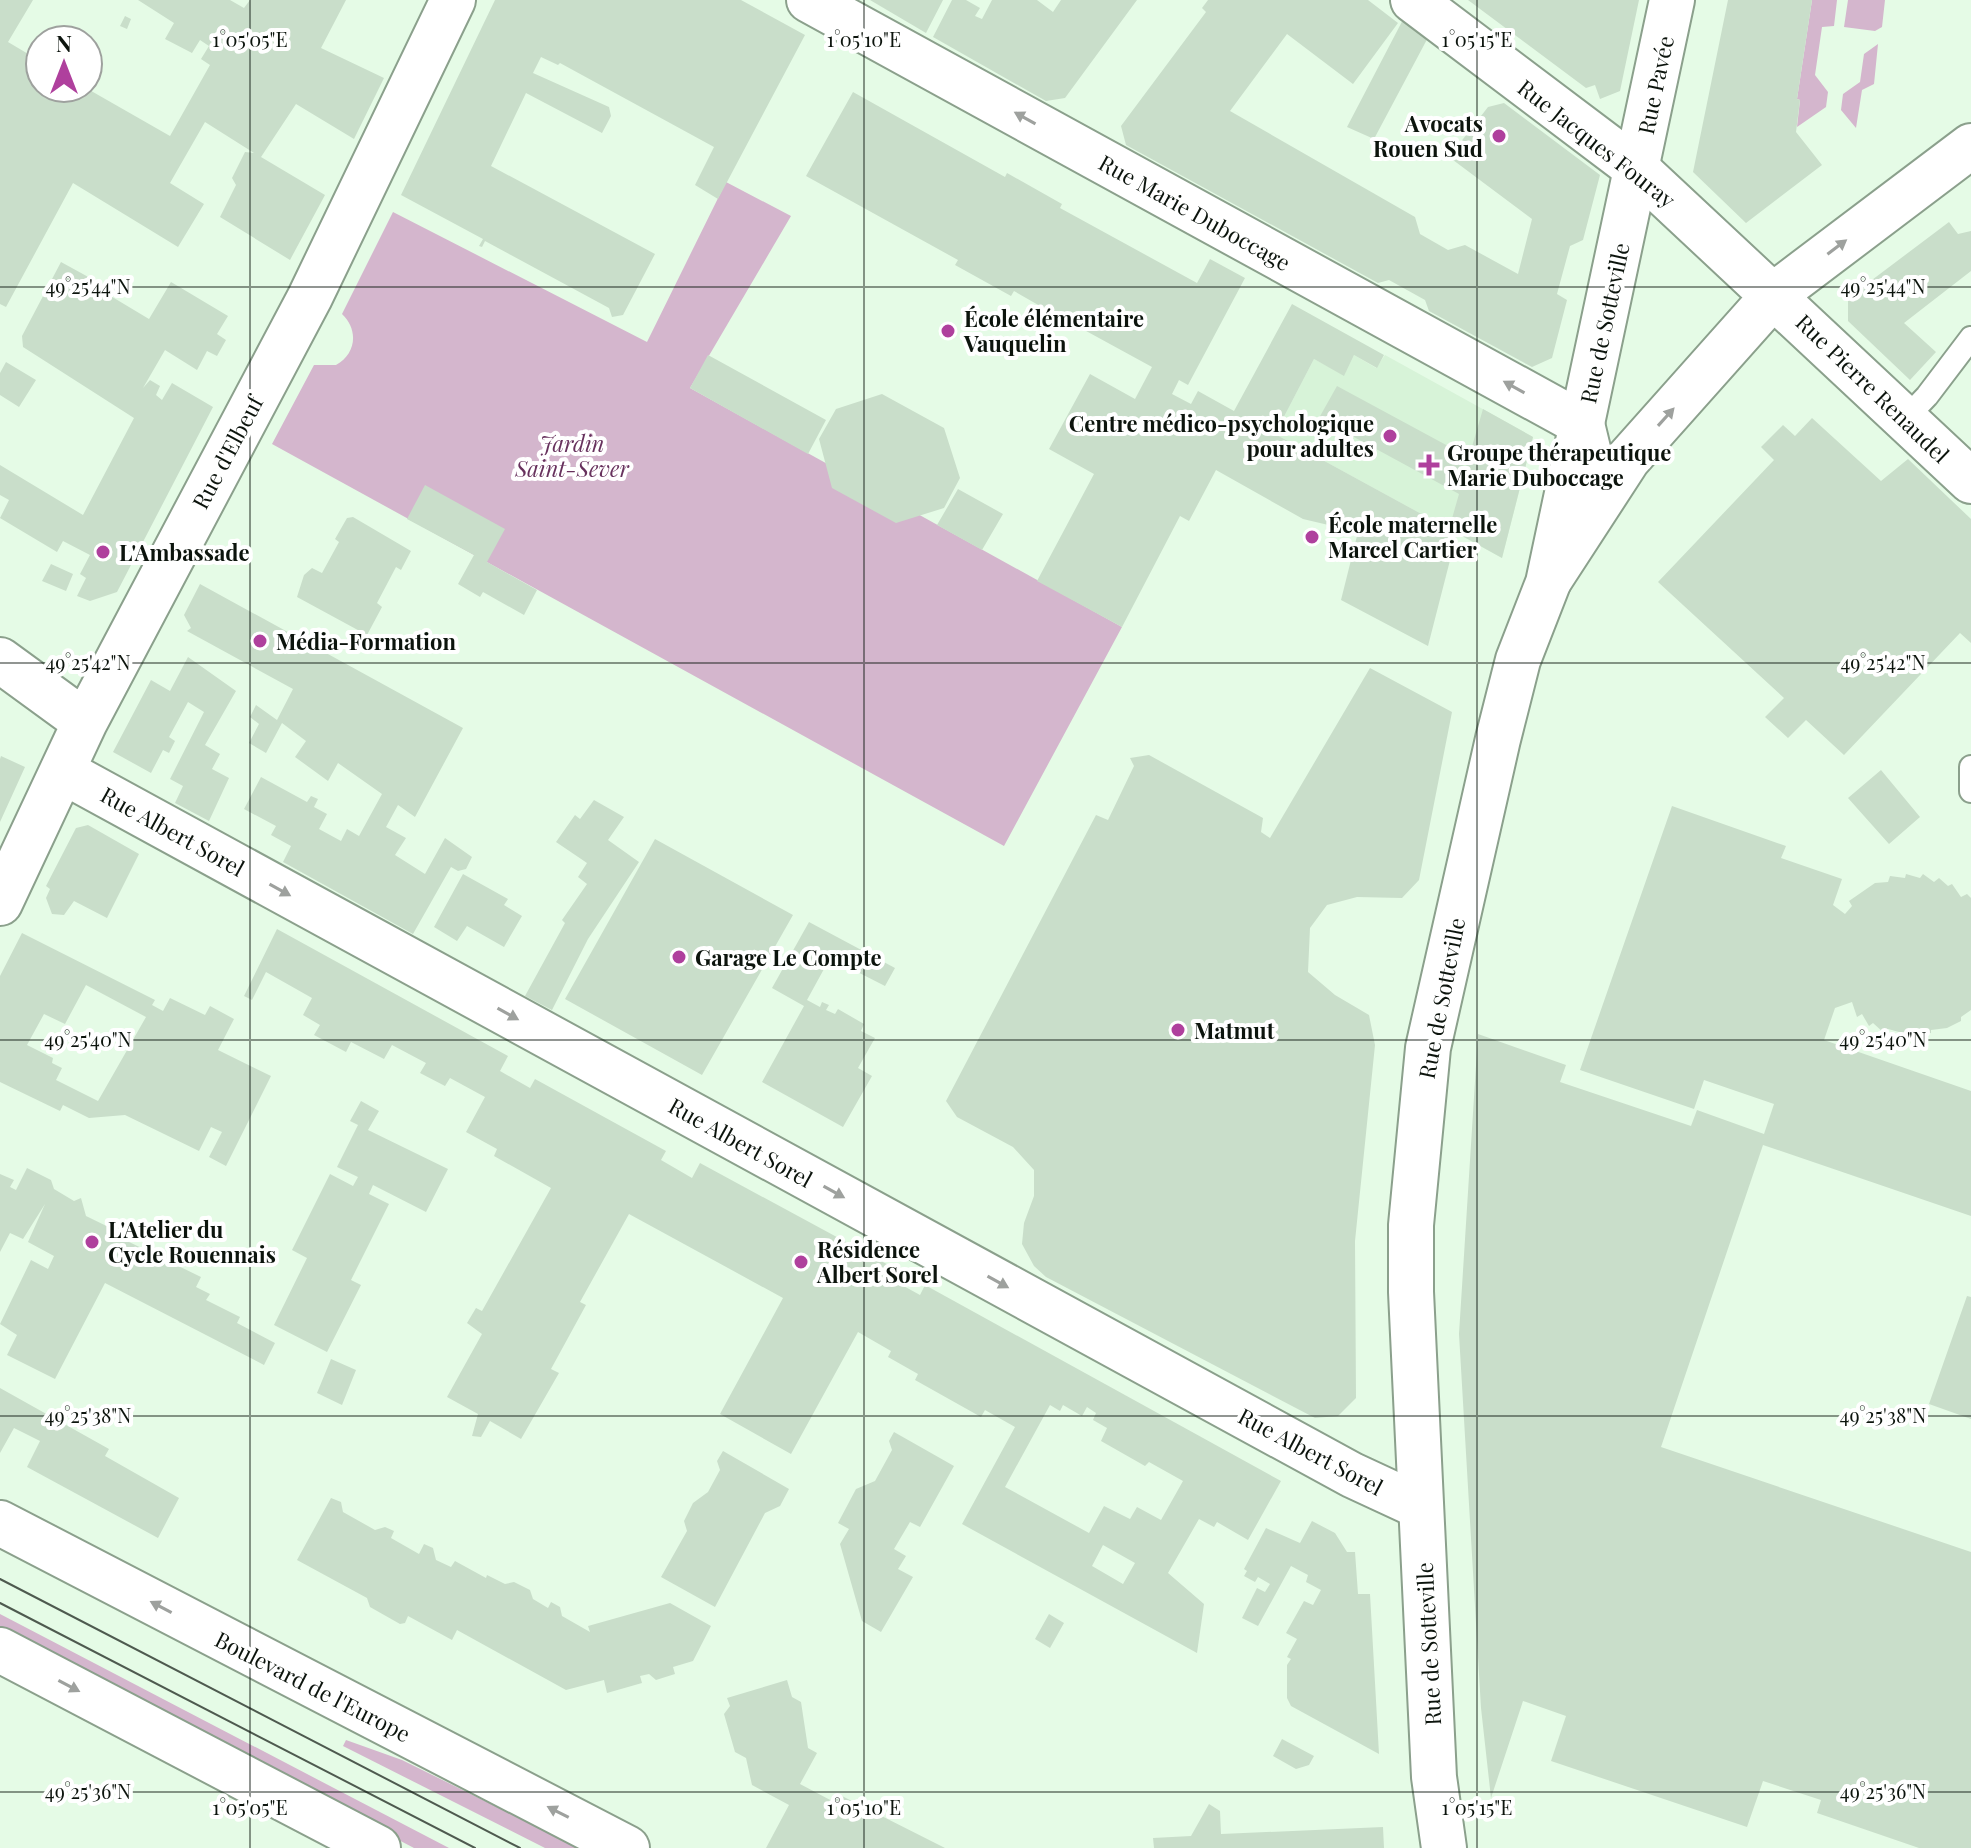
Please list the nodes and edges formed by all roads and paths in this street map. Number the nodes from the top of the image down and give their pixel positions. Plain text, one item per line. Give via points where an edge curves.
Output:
1 (453, 0) edge
2 (809, 0) edge
3 (1413, 0) edge
4 (1672, 0) edge
5 (1971, 146) edge
6 (1637, 169) junction
7 (1775, 294) junction
8 (1971, 338) edge
9 (1905, 419) junction
10 (1582, 424) junction
11 (1971, 481) edge
12 (1600, 499) junction
13 (1548, 583) junction
14 (0, 660) edge
15 (85, 722) junction
16 (1971, 767) edge
17 (64, 772) junction
18 (1971, 791) edge
19 (0, 903) edge
20 (1421, 1507) junction
21 (0, 1523) edge
22 (0, 1650) edge
23 (378, 1848) edge
24 (627, 1848) edge
25 (1444, 1848) edge

1 - 15 street, Rue d'Elbeuf via 310,297
10 -> 2 street, Rue Marie Duboccage
3 - 6 street, Rue Jacques Fouray
4 - 6 street, Rue Pavée
7 -> 5 street
6 - 7 street, Rue Jacques Fouray
6 - 10 street, Rue de Sotteville
7 - 9 street, Rue Pierre Renaudel
12 -> 7 street via 1628,459
8 - 9 lane
9 - 11 street, Rue Pierre Renaudel
10 - 12 street
10 - 13 street, Rue de Sotteville
12 - 13 street
13 - 20 street, Rue de Sotteville via 1518,660 1428,1048 1411,1225
14 - 15 street
15 - 17 street, Rue d'Elbeuf
16 - 18 lane
17 - 19 street, Rue d'Elbeuf
17 -> 20 street, Rue Albert Sorel via 1352,1475
20 - 25 street, Rue de Sotteville via 1434,1777
24 -> 21 street, Boulevard de l'Europe
22 -> 23 street

